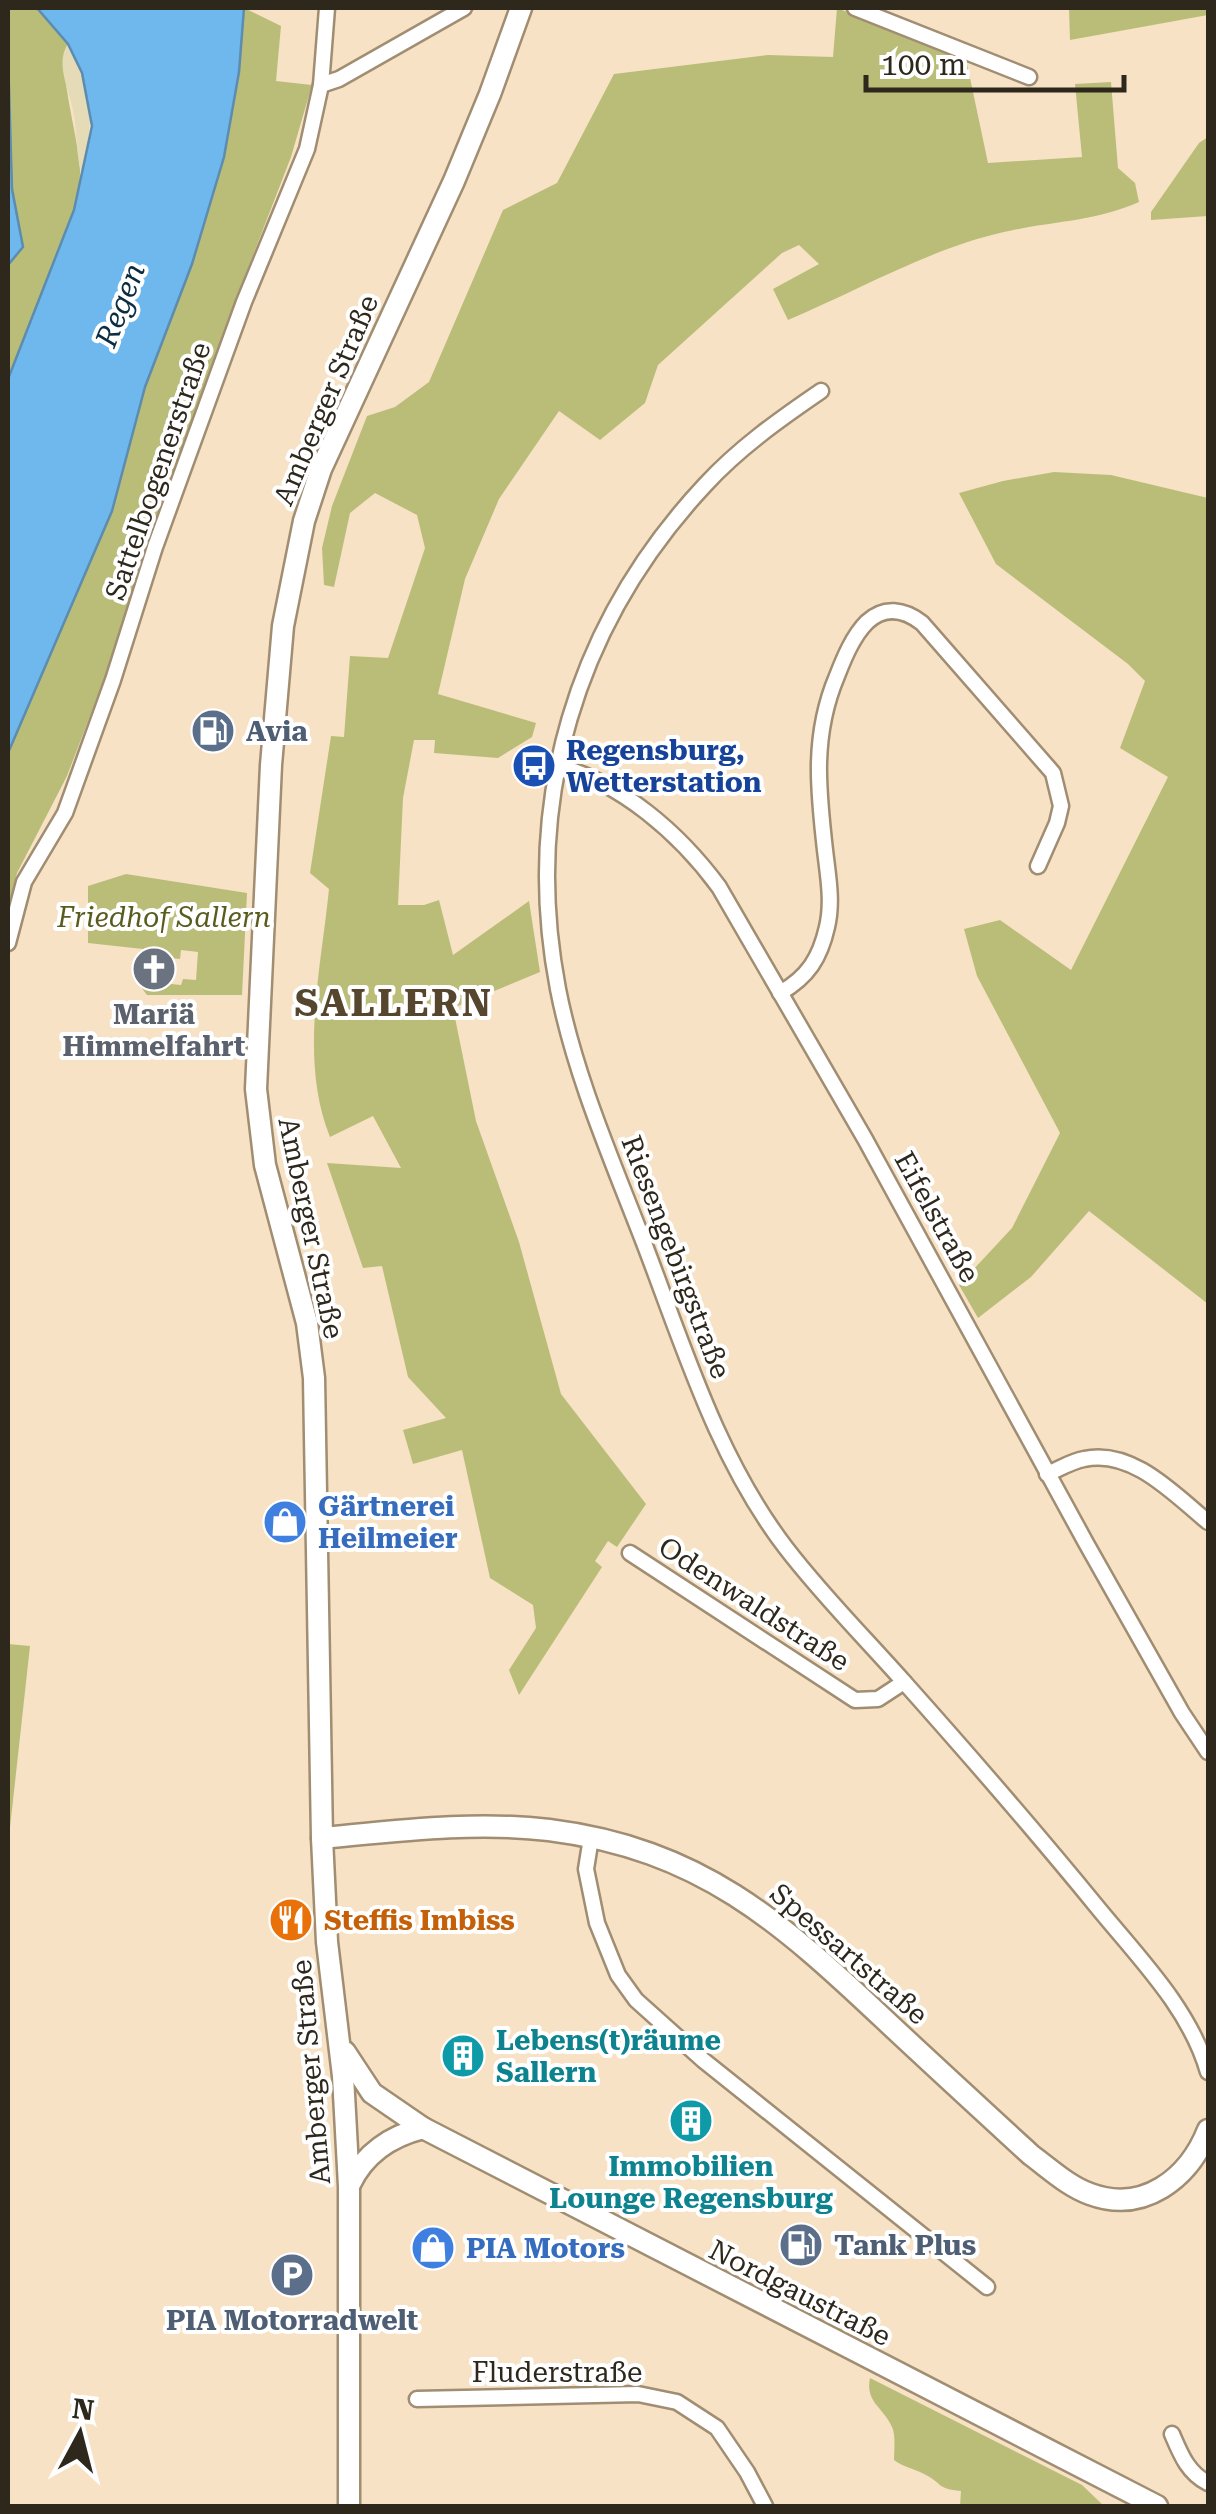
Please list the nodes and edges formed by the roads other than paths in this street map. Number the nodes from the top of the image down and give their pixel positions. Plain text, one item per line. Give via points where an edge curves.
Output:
1 (327, 8) edge
2 (464, 8) edge
3 (521, 8) edge
4 (855, 8) edge
5 (1030, 77) dead end
6 (322, 86) junction
7 (820, 391) dead end
8 (557, 766) junction
9 (1038, 866) dead end
10 (8, 943) edge
11 (780, 994) junction
12 (1047, 1474) junction
13 (1208, 1522) edge
14 (630, 1553) dead end
15 (904, 1682) junction
16 (1208, 1752) edge
17 (322, 1838) junction
18 (592, 1838) junction
19 (340, 2041) junction
20 (1208, 2072) edge
21 (422, 2128) junction
22 (1208, 2130) edge
23 (349, 2186) junction
24 (987, 2287) dead end
25 (417, 2399) dead end
26 (1172, 2434) dead end
27 (1208, 2483) edge
28 (349, 2506) edge
29 (764, 2506) edge
30 (1157, 2506) edge

1 - 6 street, Sattelbogenerstraße
2 - 6 street
3 - 17 main road, Amberger Straße via 454,181 321,469 298,548 277,682 256,1089 265,1166 307,1323 314,1378
4 - 5 street
6 - 10 street, Sattelbogenerstraße via 307,150 244,302 65,813 24,882
7 - 8 street, Riesengebirgstraße via 708,481 642,562 591,656
8 - 11 street, Eifelstraße via 631,802 696,856
8 - 15 street, Riesengebirgstraße via 548,827 550,936 571,1045 595,1113 736,1472 792,1556
9 - 11 street via 1060,806 1053,774 922,623 889,610 874,616 840,668 819,732 828,924 810,971
11 - 12 street, Eifelstraße
12 - 13 street via 1106,1456 1141,1470
12 - 16 street, Eifelstraße
14 - 15 street, Odenwaldstraße via 855,1700 878,1699
15 - 20 street, Riesengebirgstraße via 1154,1976 1202,2050
17 - 18 main road, Spessartstraße via 458,1827
17 - 19 main road, Amberger Straße
18 - 22 main road, Spessartstraße via 691,1870 760,1908 1031,2155 1078,2188 1115,2200 1156,2192 1177,2180
18 - 24 street via 586,1869 597,1923 636,2000
19 - 21 main road, Nordgaustraße via 372,2094
19 - 23 main road, Amberger Straße
21 - 23 main road via 385,2143 357,2168
21 - 30 main road, Nordgaustraße
23 - 28 main road, Amberger Straße
25 - 29 street, Fluderstraße via 638,2394 677,2402 717,2428
26 - 27 street via 1183,2460

